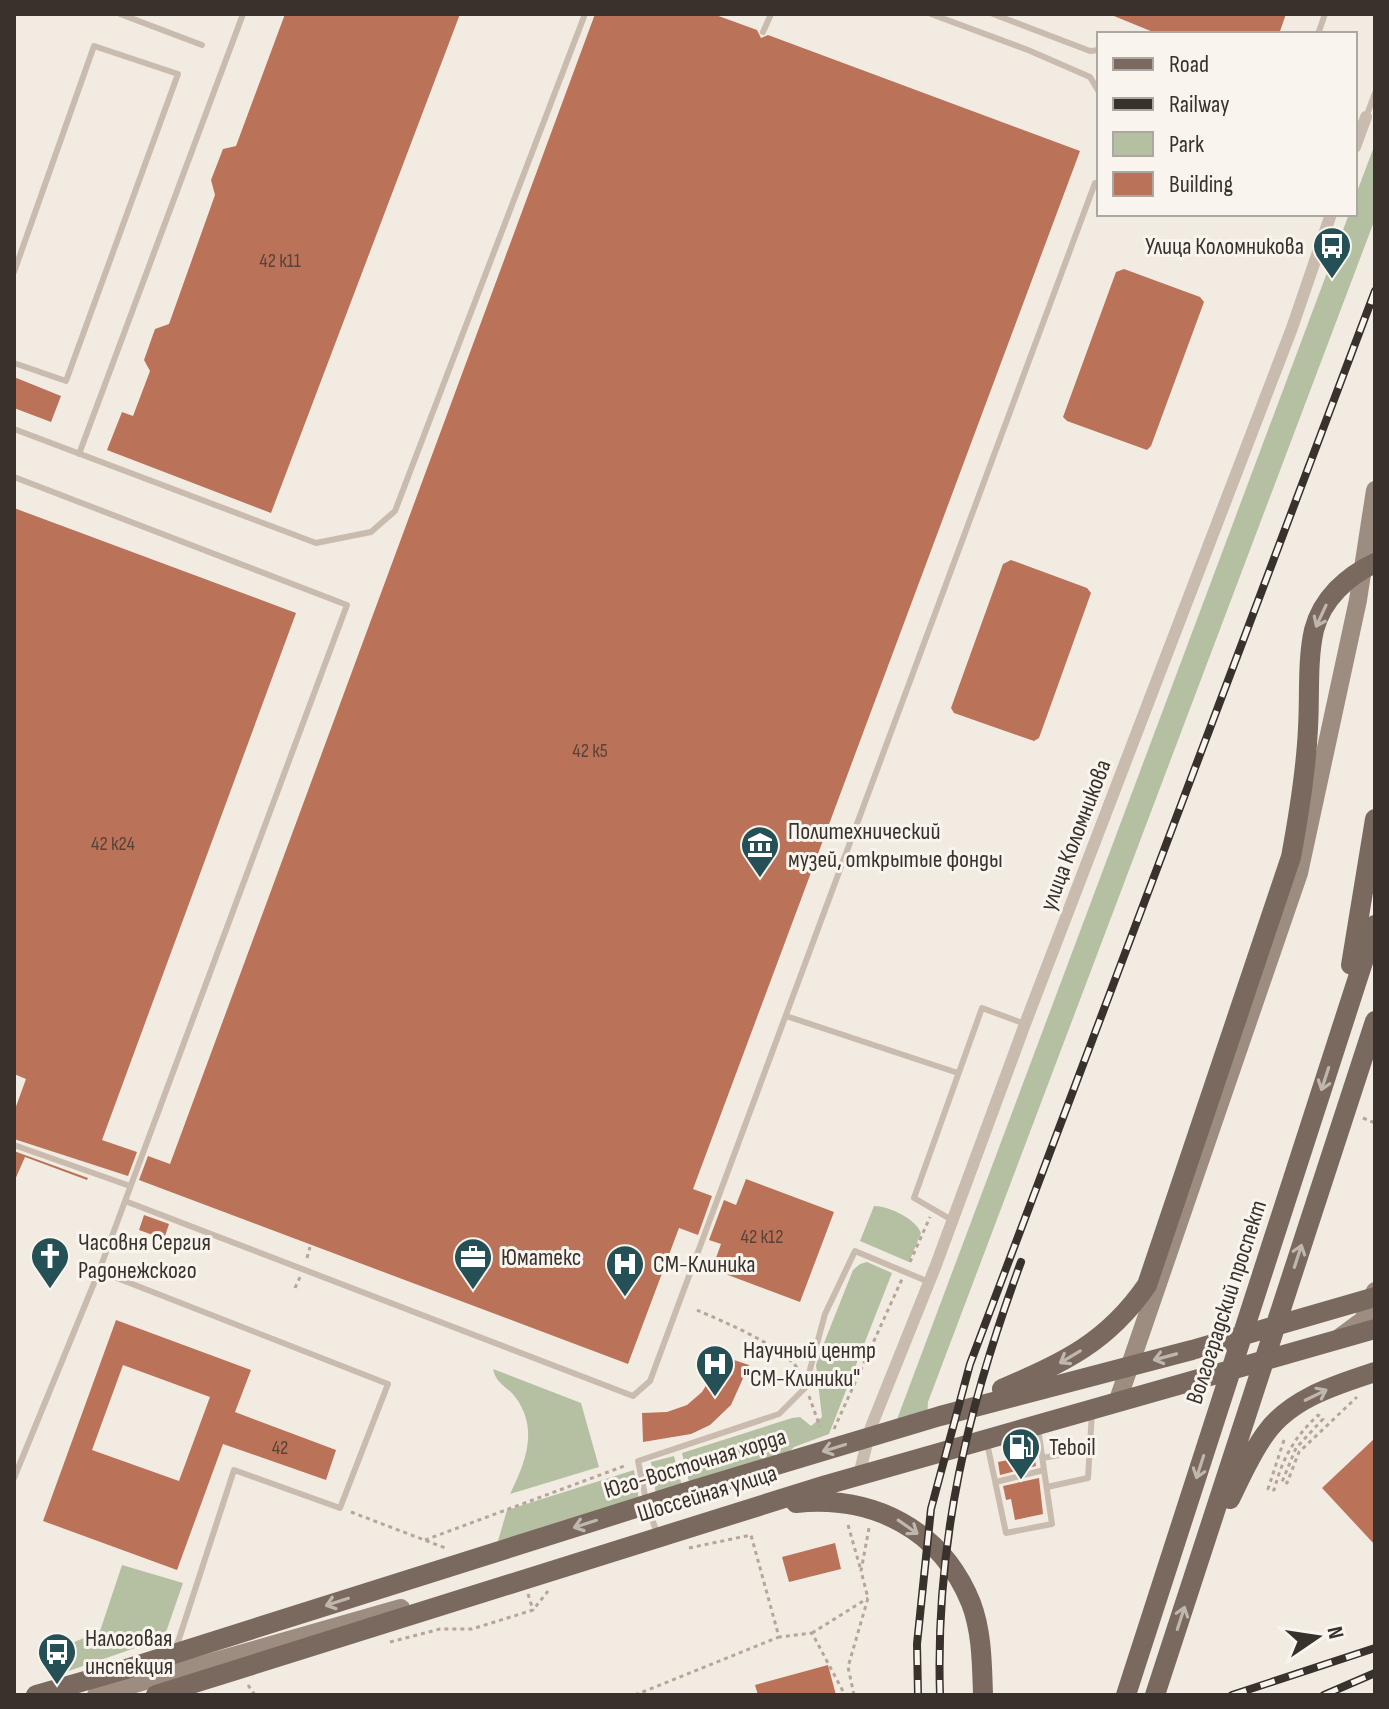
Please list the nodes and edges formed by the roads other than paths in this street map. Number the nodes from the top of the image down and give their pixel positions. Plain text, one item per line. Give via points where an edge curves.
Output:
1 (120, 14) edge
2 (243, 14) edge
3 (585, 14) edge
4 (771, 14) edge
5 (931, 14) edge
6 (993, 14) edge
7 (763, 32) dead end
8 (202, 45) dead end
9 (1097, 50) edge
10 (1097, 89) edge
11 (1375, 93) edge
12 (1366, 117) joint
13 (1357, 142) edge
14 (1095, 183) dead end
15 (1330, 216) edge
16 (14, 272) edge
17 (14, 363) edge
18 (14, 429) edge
19 (79, 454) junction
20 (14, 477) edge
21 (1375, 490) edge
22 (1375, 563) edge
23 (1375, 819) edge
24 (1375, 925) edge
25 (786, 1016) junction
26 (1375, 1021) edge
27 (1025, 1024) junction
28 (1336, 1046) junction
29 (1375, 1064) edge
30 (958, 1073) junction
31 (14, 1145) edge
32 (1330, 1158) junction
33 (130, 1186) junction
34 (125, 1201) junction
35 (953, 1220) junction
36 (99, 1271) junction
37 (929, 1282) junction
38 (1375, 1291) edge
39 (1375, 1297) edge
40 (1375, 1329) edge
41 (1375, 1372) edge
42 (1119, 1397) junction
43 (1092, 1405) junction
44 (940, 1416) junction
45 (1037, 1421) junction
46 (980, 1437) junction
47 (1090, 1449) junction
48 (1043, 1458) junction
49 (1044, 1470) junction
50 (860, 1471) junction
51 (14, 1478) edge
52 (996, 1482) junction
53 (1047, 1487) junction
54 (753, 1508) junction
55 (657, 1533) junction
56 (1199, 1560) junction
57 (167, 1676) junction
58 (1156, 1693) edge
59 (36, 1695) edge
60 (96, 1695) edge
61 (156, 1695) edge
62 (983, 1695) edge
63 (1126, 1695) edge

1 - 8 lane
2 - 19 lane
3 - 19 lane via 395,511 371,532 316,543
4 - 7 lane
5 - 10 lane via 1090,77
6 - 9 lane
11 - 12 lane
12 - 13 street
14 - 25 lane
15 - 27 street, улица Коломникова
16 - 17 lane via 94,46 178,74 66,381
18 - 19 lane
20 - 33 lane via 347,605
21 - 42 main road via 1358,600 1299,873
22 -> 44 main road via 1338,588 1314,630 1303,791 1291,857 1147,1285 1127,1314 1078,1353
23 - 28 main road
24 - 28 main road, Волгоградский проспект
25 - 30 lane
25 - 34 lane via 650,1381 633,1396
26 - 32 main road
27 - 30 lane via 982,1008
27 - 35 street, улица Коломникова
28 -> 63 main road, Волгоградский проспект
29 - 32 main road
30 - 35 lane via 914,1198
31 - 33 lane
56 -> 32 main road
33 - 34 lane
34 - 36 lane
35 - 37 street, улица Коломникова
36 - 51 lane
36 - 57 lane via 388,1384 340,1508 234,1470
37 - 50 street, улица Коломникова via 871,1427
37 - 55 lane via 855,1251 825,1314 805,1388 779,1414 638,1461
38 - 42 main road, Шоссейная улица via 1363,1320 1332,1341
39 -> 44 main road, Юго-Восточная хорда
40 - 54 main road
56 -> 41 main road via 1281,1416 1308,1398
42 - 43 main road, Шоссейная улица
43 - 45 main road, Шоссейная улица
43 - 47 lane
44 -> 59 main road, Юго-Восточная хорда
45 - 46 main road, Шоссейная улица
45 - 48 lane
46 - 50 main road, Шоссейная улица
46 - 52 lane
47 - 48 lane
47 - 53 lane via 1088,1478
48 - 49 lane
49 - 52 lane
49 - 53 lane
50 - 55 main road, Шоссейная улица
52 - 53 lane via 1006,1533 1052,1524
54 - 61 main road
54 -> 62 main road via 847,1503 896,1518 920,1535 941,1555 971,1603
55 - 57 main road, Шоссейная улица
58 -> 56 main road
57 - 60 main road, Шоссейная улица

